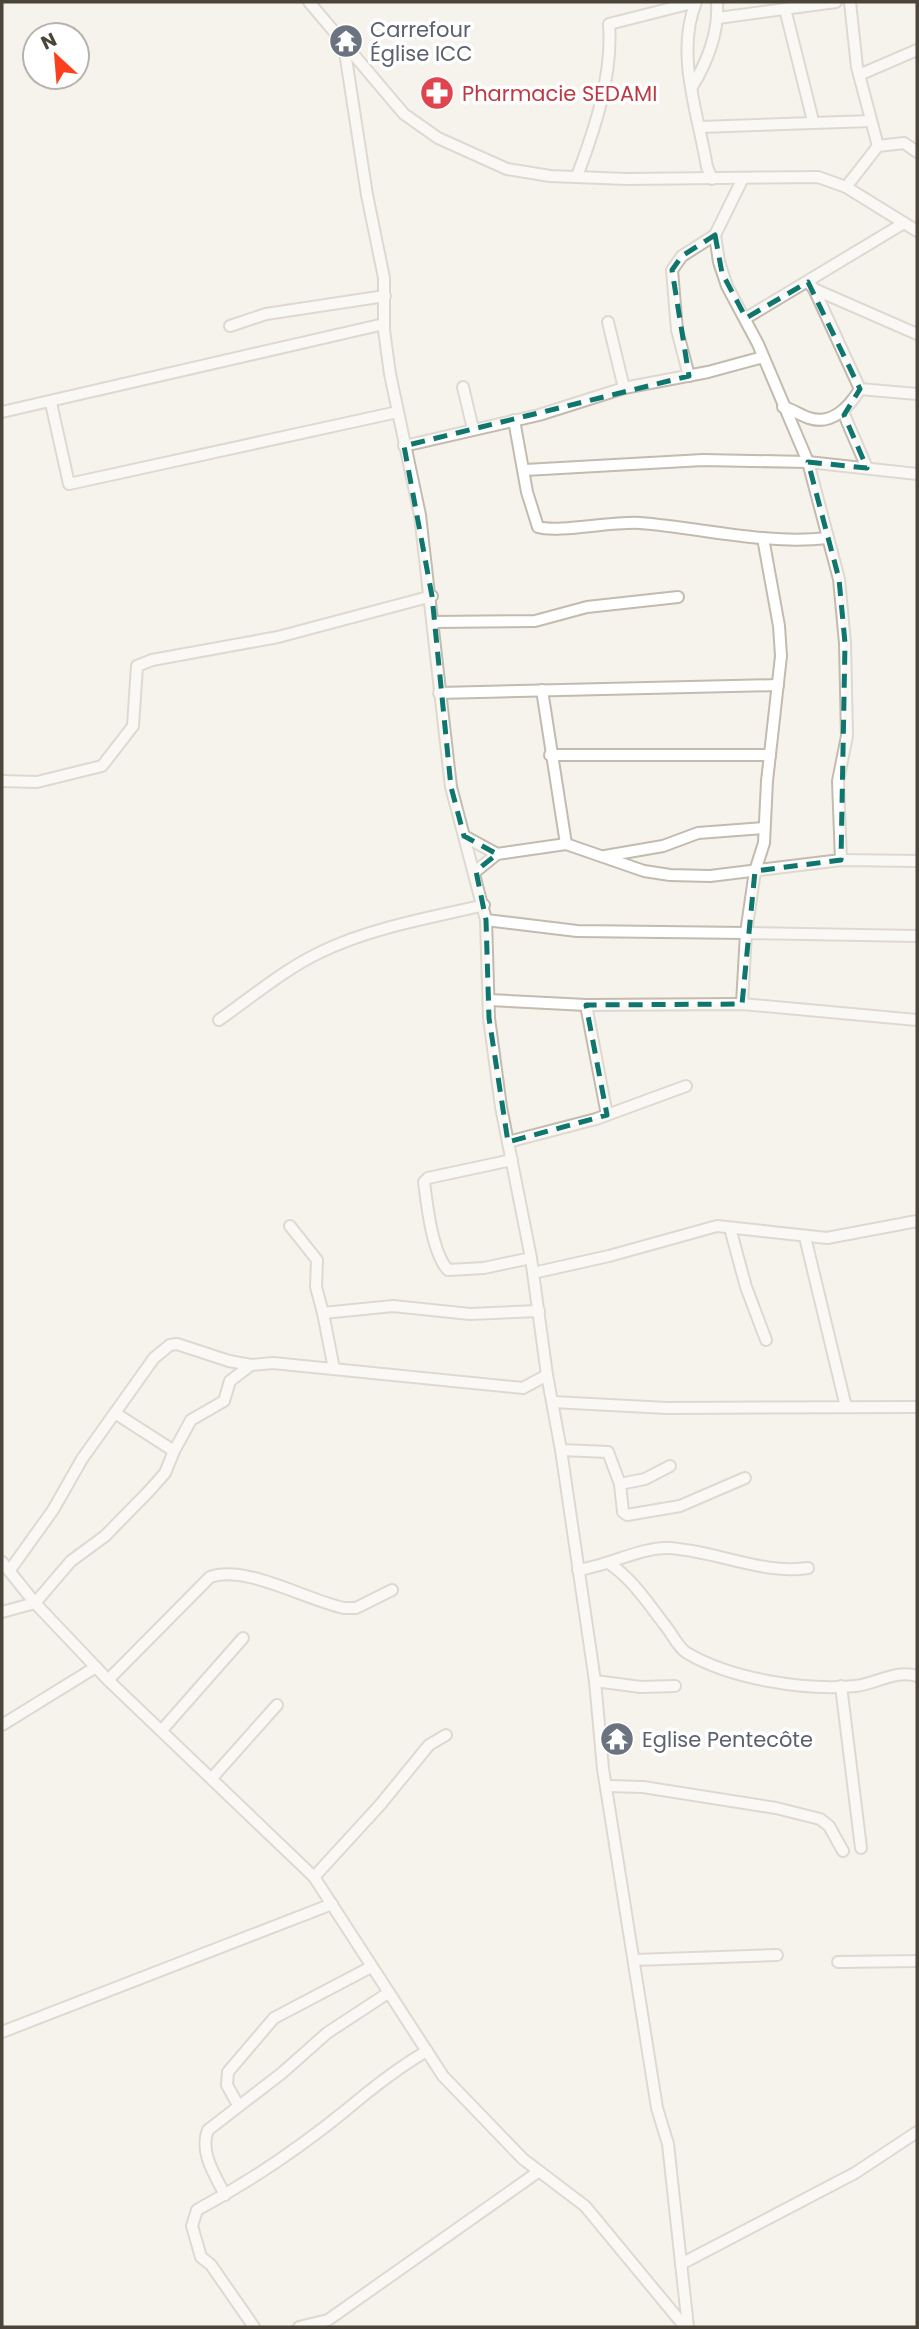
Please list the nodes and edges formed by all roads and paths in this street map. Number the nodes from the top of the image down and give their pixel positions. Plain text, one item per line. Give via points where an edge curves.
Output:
1 (309, 2) edge
2 (696, 2) edge
3 (717, 2) edge
4 (836, 2) edge
5 (850, 2) edge
6 (785, 9) junction
7 (718, 18) junction
8 (343, 39) junction
9 (917, 50) edge
10 (859, 75) junction
11 (692, 87) junction
12 (813, 121) junction
13 (871, 121) junction
14 (700, 127) junction
15 (878, 146) junction
16 (917, 152) edge
17 (577, 176) junction
18 (743, 178) junction
19 (712, 179) junction
20 (846, 187) junction
21 (904, 223) junction
22 (917, 232) edge
23 (715, 235) junction
24 (811, 285) junction
25 (384, 296) junction
26 (746, 318) junction
27 (608, 322) dead end
28 (384, 324) junction
29 (230, 326) dead end
30 (917, 334) edge
31 (763, 356) junction
32 (689, 376) junction
33 (463, 387) dead end
34 (624, 388) junction
35 (860, 389) junction
36 (917, 394) edge
37 (51, 402) junction
38 (783, 407) junction
39 (2, 412) edge
40 (842, 412) junction
41 (393, 413) dead end
42 (514, 420) junction
43 (473, 429) junction
44 (404, 446) junction
45 (808, 462) junction
46 (867, 468) junction
47 (524, 470) junction
48 (917, 474) edge
49 (763, 538) junction
50 (828, 538) junction
51 (432, 596) junction
52 (678, 597) dead end
53 (433, 622) junction
54 (778, 685) junction
55 (542, 690) junction
56 (439, 692) junction
57 (551, 755) junction
58 (770, 755) junction
59 (2, 781) edge
60 (764, 828) junction
61 (464, 836) junction
62 (566, 844) junction
63 (497, 854) junction
64 (603, 856) junction
65 (841, 860) junction
66 (917, 862) edge
67 (476, 871) junction
68 (755, 871) junction
69 (484, 905) junction
70 (486, 919) junction
71 (746, 933) junction
72 (917, 936) edge
73 (489, 1000) junction
74 (742, 1004) junction
75 (586, 1005) junction
76 (219, 1020) dead end
77 (917, 1020) edge
78 (686, 1086) dead end
79 (607, 1115) junction
80 (508, 1142) junction
81 (512, 1160) junction
82 (917, 1221) edge
83 (290, 1226) dead end
84 (730, 1228) junction
85 (805, 1237) junction
86 (531, 1258) junction
87 (533, 1273) junction
88 (539, 1311) junction
89 (323, 1313) junction
90 (766, 1340) dead end
91 (251, 1365) junction
92 (334, 1368) junction
93 (547, 1375) junction
94 (528, 1388) junction
95 (552, 1398) junction
96 (846, 1407) junction
97 (917, 1407) edge
98 (115, 1413) junction
99 (561, 1450) junction
100 (174, 1451) junction
101 (670, 1466) dead end
102 (745, 1478) dead end
103 (620, 1484) junction
104 (610, 1564) junction
105 (6, 1566) edge
106 (808, 1568) dead end
107 (578, 1570) junction
108 (392, 1590) dead end
109 (35, 1603) junction
110 (2, 1612) edge
111 (243, 1638) dead end
112 (96, 1667) junction
113 (917, 1676) edge
114 (108, 1681) junction
115 (595, 1681) junction
116 (675, 1686) dead end
117 (841, 1686) junction
118 (277, 1705) dead end
119 (2, 1725) edge
120 (162, 1730) junction
121 (446, 1735) dead end
122 (212, 1778) junction
123 (607, 1786) junction
124 (861, 1848) dead end
125 (843, 1851) dead end
126 (314, 1877) junction
127 (332, 1904) junction
128 (777, 1955) dead end
129 (635, 1960) junction
130 (917, 1961) edge
131 (838, 1962) dead end
132 (371, 1967) junction
133 (388, 1993) junction
134 (2, 2032) edge
135 (427, 2051) junction
136 (238, 2105) junction
137 (917, 2132) edge
138 (538, 2172) junction
139 (225, 2196) junction
140 (681, 2264) junction
141 (254, 2327) edge
142 (299, 2327) edge
143 (687, 2327) edge

1 - 8 street
2 - 11 street via 686,44
2 - 17 street via 609,24 603,89
3 - 7 street
4 - 6 street
5 - 10 street
6 - 7 street
6 - 12 street
7 - 11 street via 704,67
8 - 17 street via 404,114 430,133 507,169
8 - 25 street
9 - 10 street
10 - 13 street
11 - 14 street
12 - 13 street
12 - 14 street
13 - 15 street
14 - 19 street
15 - 16 street via 904,143
15 - 20 street
17 - 19 street
18 - 19 street
18 - 20 street via 818,177
18 - 23 street
20 - 21 street
21 - 22 street
21 - 24 street
23 - 26 street via 722,274
23 - 32 street via 682,256 672,270 677,330
24 - 26 street
24 - 30 street
24 - 35 street
25 - 28 street
25 - 29 street via 265,314
26 - 31 street
27 - 34 street
28 - 37 street
28 - 44 street
31 - 32 street
31 - 38 street
32 - 34 street
33 - 43 street
34 - 42 street
35 - 36 street
35 - 40 street
37 - 39 street
37 - 41 street via 69,484
38 - 40 street via 816,420
38 - 45 street
40 - 46 street
42 - 43 street
42 - 47 street
43 - 44 street
44 - 51 street
45 - 46 street
45 - 47 street via 704,460
45 - 50 street
46 - 48 street
47 - 49 street via 535,524 543,528 640,523
49 - 50 street
49 - 54 street via 779,626
50 - 65 street via 839,579 845,643 847,736 838,781
51 - 53 street
51 - 59 street via 278,637 137,666 133,726 102,766 37,782
52 - 53 street via 587,607 535,621
53 - 56 street
54 - 55 street
54 - 58 street
55 - 56 street
55 - 57 street
56 - 61 street via 451,787
57 - 58 street
57 - 62 street
58 - 60 street
60 - 64 street via 698,833 663,846
60 - 68 street
61 - 63 street
61 - 67 street
62 - 63 street
62 - 64 street
63 - 67 street
64 - 68 street via 670,875
65 - 66 street
65 - 68 street
67 - 69 street
68 - 71 street
69 - 70 street
69 - 76 street via 356,937 322,951
70 - 71 street via 577,932
70 - 73 street
71 - 72 street
71 - 74 street
73 - 75 street
73 - 80 street
74 - 75 street
74 - 77 street
75 - 79 street
78 - 79 street
79 - 80 street
80 - 81 street
81 - 86 street
81 - 86 street via 428,1178 424,1182 426,1203 438,1255 448,1270
82 - 85 street via 851,1235
83 - 89 street via 317,1260 316,1287
84 - 85 street
84 - 87 street via 700,1229
84 - 90 street
85 - 96 street
86 - 87 street
87 - 88 street
88 - 89 street via 470,1314 393,1306
88 - 93 street
89 - 92 street
91 - 92 street
91 - 98 street via 170,1345 154,1358
91 - 100 street via 230,1381 224,1401 191,1420
92 - 94 street
93 - 94 street
93 - 95 street
94 - 95 street
95 - 96 street via 667,1408
95 - 99 street
96 - 97 street
98 - 100 street
98 - 105 street
99 - 103 street via 604,1450
99 - 107 street
100 - 109 street via 165,1473 150,1490 105,1536 71,1561
101 - 103 street via 645,1479
102 - 103 street via 695,1502 641,1515 623,1512
104 - 106 street via 663,1548 703,1551 783,1569
104 - 107 street
104 - 117 street via 631,1583 684,1652 766,1681
105 - 109 street
107 - 115 street
108 - 114 street via 356,1608 344,1608 222,1573 210,1577
109 - 110 street
109 - 112 street
111 - 120 street
112 - 114 street
112 - 119 street
113 - 117 street via 906,1672
114 - 120 street
115 - 116 street
115 - 123 street
117 - 124 street
118 - 122 street
120 - 122 street
121 - 126 street via 429,1745
122 - 126 street
123 - 125 street via 643,1787 820,1819
123 - 129 street
126 - 127 street
127 - 132 street
127 - 134 street
128 - 129 street
129 - 140 street via 657,2108 668,2144
130 - 131 street
132 - 133 street
132 - 136 street via 274,2018 228,2072 227,2085
133 - 135 street
133 - 136 street via 327,2033
135 - 138 street via 443,2076
135 - 139 street via 401,2065 284,2158
136 - 139 street via 208,2130 204,2140
137 - 140 street via 855,2173
138 - 142 street via 328,2320
138 - 143 street via 585,2206
139 - 141 street via 197,2210 192,2226 195,2243
140 - 143 street

